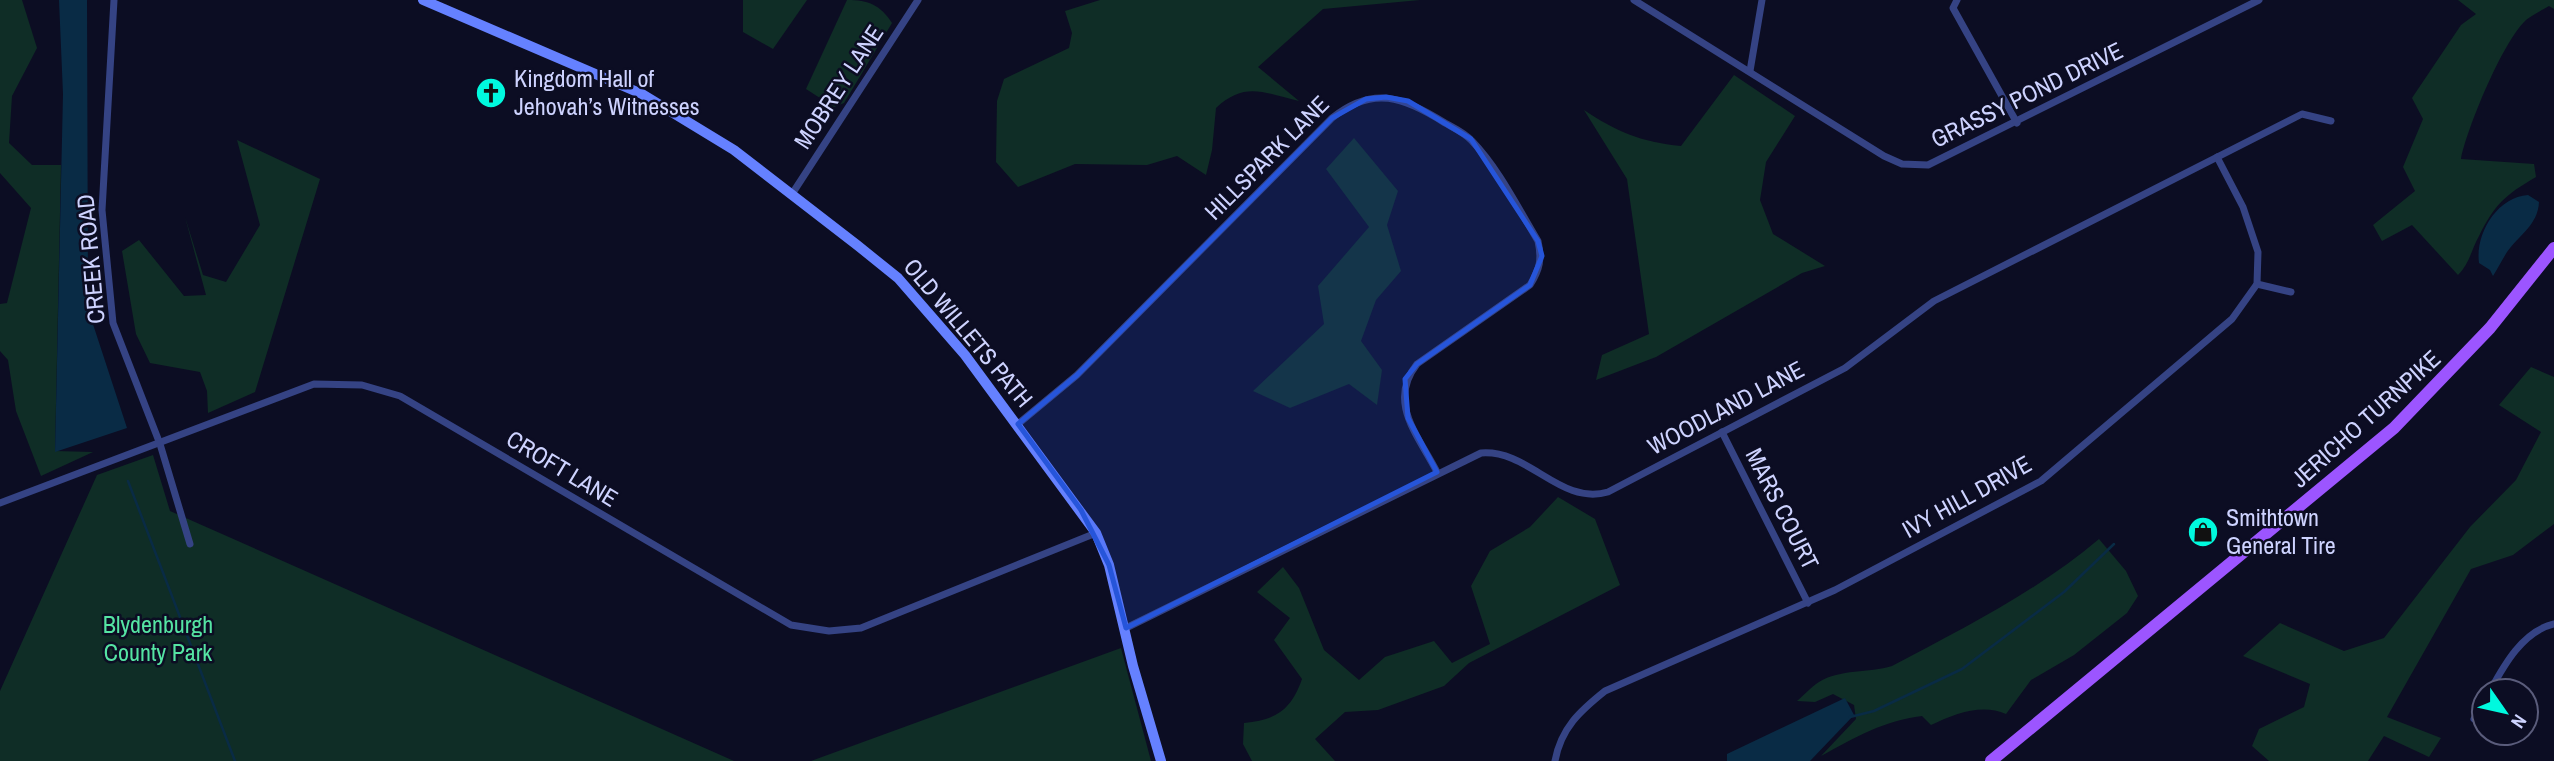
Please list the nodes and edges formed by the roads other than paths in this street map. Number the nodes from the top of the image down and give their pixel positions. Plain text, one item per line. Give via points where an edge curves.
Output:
1 (114, 0) edge
2 (423, 0) edge
3 (918, 0) edge
4 (1634, 0) edge
5 (1762, 0) edge
6 (1956, 0) edge
7 (2259, 0) edge
8 (1750, 71) junction
9 (2331, 121) dead end
10 (2017, 123) junction
11 (2217, 157) junction
12 (792, 194) junction
13 (2554, 248) edge
14 (2257, 284) junction
15 (2291, 292) dead end
16 (1018, 424) junction
17 (1722, 432) junction
18 (160, 444) junction
19 (1437, 472) junction
20 (0, 503) edge
21 (1096, 533) junction
22 (190, 544) dead end
23 (1808, 603) junction
24 (2554, 624) edge
25 (1126, 628) junction
26 (2498, 677) edge
27 (1161, 761) edge
28 (1555, 761) edge
29 (1991, 761) edge

1 - 18 street, CREEK ROAD via 103,236 113,323
2 - 12 main road, OLD WILLETS PATH via 642,94 734,150
3 - 12 street, MOBREY LANE
4 - 8 street, GRASSY POND DRIVE
5 - 8 street
6 - 10 street via 1953,8
7 - 10 street, GRASSY POND DRIVE
8 - 10 street, GRASSY POND DRIVE via 1902,164 1928,165
9 - 11 street, WOODLAND LANE via 2302,114
11 - 14 street via 2243,207 2258,252
11 - 17 street, WOODLAND LANE via 1934,301 1845,368
12 - 16 main road, OLD WILLETS PATH via 898,278
13 - 29 main road, JERICHO TURNPIKE via 2490,328 2394,428
14 - 15 street
14 - 23 street, IVY HILL DRIVE via 2232,320 2040,481
16 - 19 street, HILLSPARK LANE via 1077,375 1332,118 1356,102 1386,97 1408,101 1471,139 1538,241 1542,256 1530,285 1417,364 1405,379 1402,397 1408,418
16 - 21 main road, OLD WILLETS PATH
17 - 19 street, WOODLAND LANE via 1595,496 1576,494 1493,452
17 - 23 street, MARS COURT
18 - 20 street, CROFT LANE
18 - 21 street, CROFT LANE via 313,384 383,389 764,612 791,625 829,631 861,628
18 - 22 street, CREEK ROAD
19 - 25 street, WOODLAND LANE
21 - 25 main road, OLD WILLETS PATH
23 - 28 street, IVY HILL DRIVE via 1605,691 1578,712 1565,730
24 - 26 street via 2511,655
25 - 27 main road, OLD WILLETS PATH

